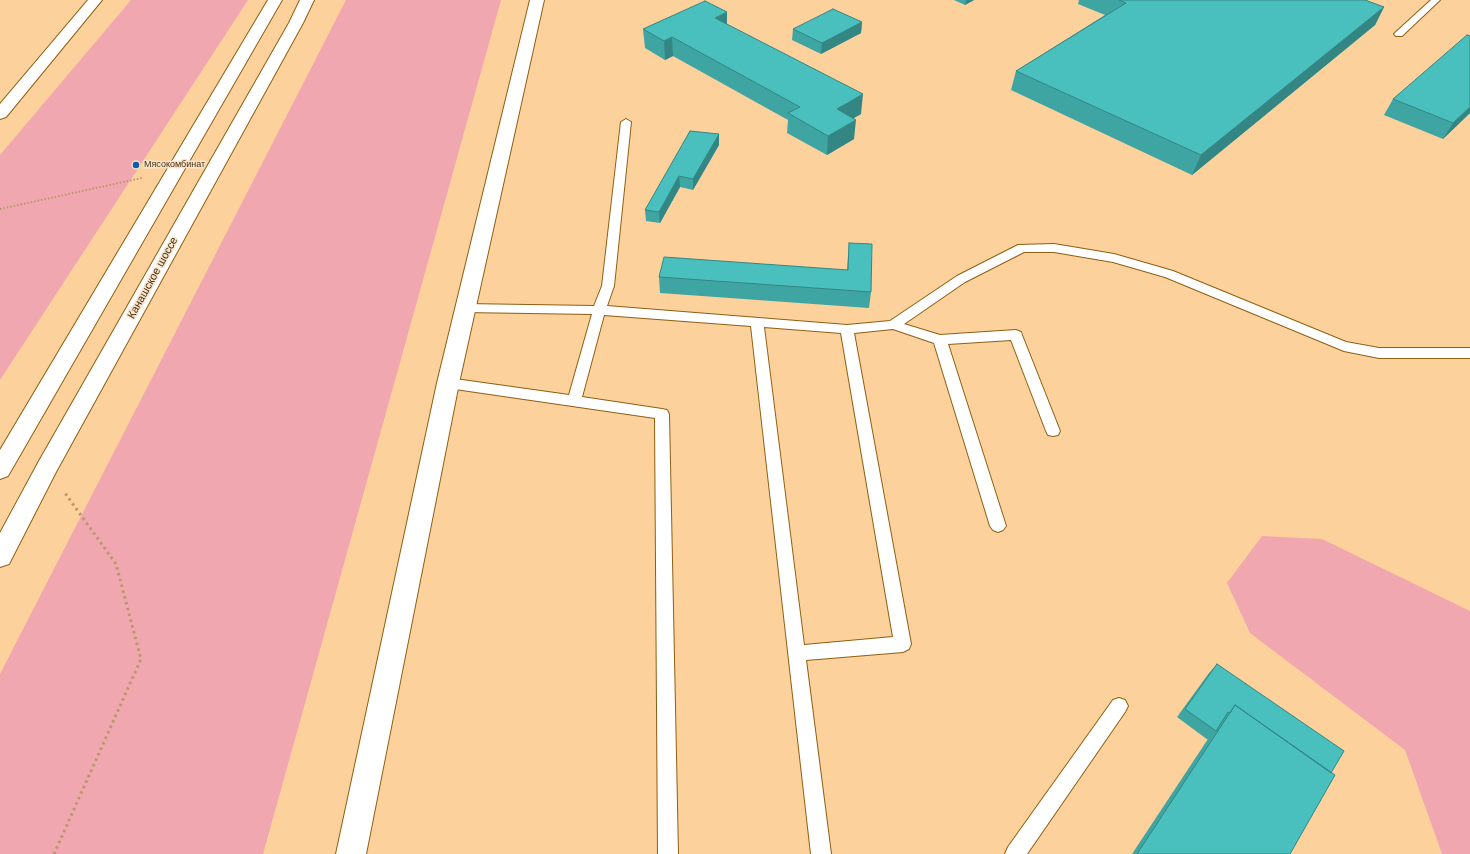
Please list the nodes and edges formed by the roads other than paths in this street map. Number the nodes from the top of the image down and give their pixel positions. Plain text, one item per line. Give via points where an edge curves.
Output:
1 (95, 0) edge
2 (275, 0) edge
3 (307, 0) edge
4 (537, 0) edge
5 (1436, 0) edge
6 (1399, 34) dead end
7 (0, 114) edge
8 (626, 122) dead end
9 (464, 308) junction
10 (598, 310) junction
11 (758, 321) junction
12 (893, 326) junction
13 (847, 329) junction
14 (940, 340) junction
15 (1470, 353) edge
16 (448, 383) junction
17 (574, 401) junction
18 (1054, 431) dead end
19 (0, 470) edge
20 (998, 526) dead end
21 (0, 557) edge
22 (798, 653) junction
23 (1120, 706) dead end
24 (351, 854) edge
25 (668, 854) edge
26 (821, 854) edge
27 (1015, 854) edge

1 - 7 main road
2 - 19 main road
3 - 21 main road, Канашское шоссе via 296,24 47,467
4 - 9 main road
5 - 6 lane
8 - 10 lane via 608,286
9 - 10 lane
9 - 16 main road
10 - 11 lane
10 - 17 lane
11 - 13 lane
11 - 22 lane
12 - 13 lane
12 - 14 lane
12 - 15 lane via 961,280 1022,248 1054,248 1114,258 1169,274 1344,346 1379,353
13 - 22 lane via 904,644
14 - 18 lane via 1016,335
14 - 20 lane
16 - 17 lane
16 - 24 main road
17 - 25 lane via 662,414
22 - 26 lane
23 - 27 lane

